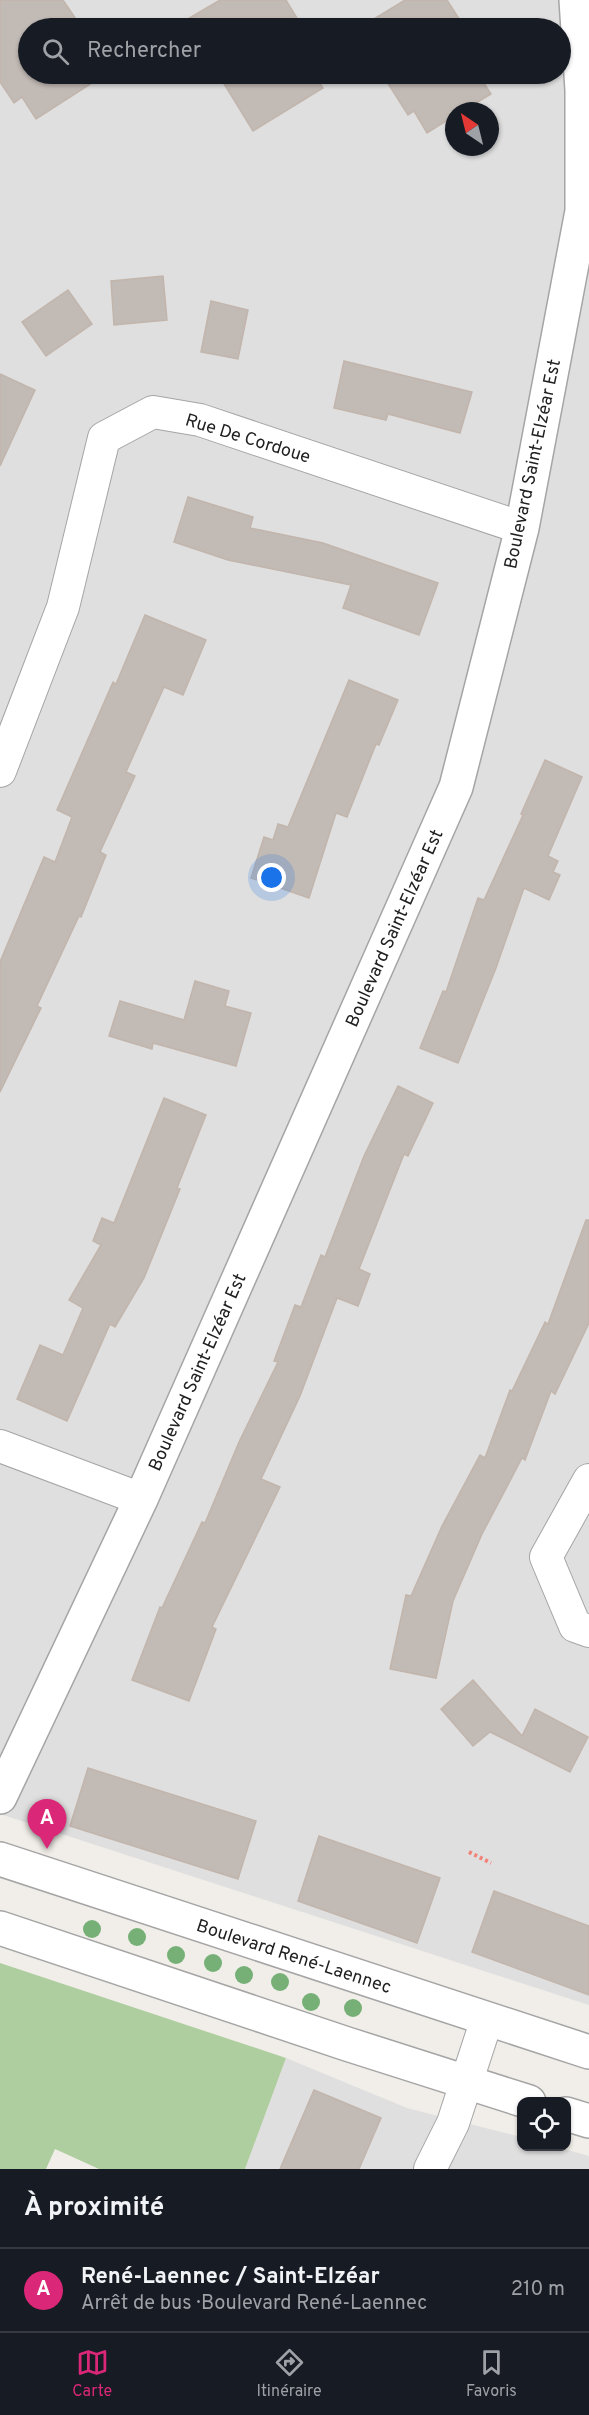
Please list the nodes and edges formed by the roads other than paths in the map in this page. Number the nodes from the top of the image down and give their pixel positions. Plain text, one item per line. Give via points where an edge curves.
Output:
1 (576, 0) edge
2 (522, 528) junction
3 (0, 771) edge
4 (0, 1446) edge
5 (589, 1480) edge
6 (141, 1499) junction
7 (589, 1631) edge
8 (0, 1797) edge
9 (0, 1859) edge
10 (0, 1928) edge
11 (487, 2019) junction
12 (589, 2052) edge
13 (467, 2082) junction
14 (517, 2098) edge
15 (571, 2115) edge
16 (589, 2121) edge
17 (430, 2169) edge

1 - 2 street, Boulevard Saint-Elzéar Est via 582,90 582,211
2 - 3 street, Rue De Cordoue via 200,420 153,412 104,438 63,607
2 - 6 street, Boulevard Saint-Elzéar Est via 456,787
4 - 6 street
5 - 7 street via 546,1557 575,1626
6 - 8 street, Boulevard Saint-Elzéar Est
9 - 11 street, Boulevard René-Laennec
10 - 13 street
11 - 12 street, Boulevard René-Laennec
11 - 13 street
13 - 14 street
13 - 17 street via 453,2123
15 - 16 street

